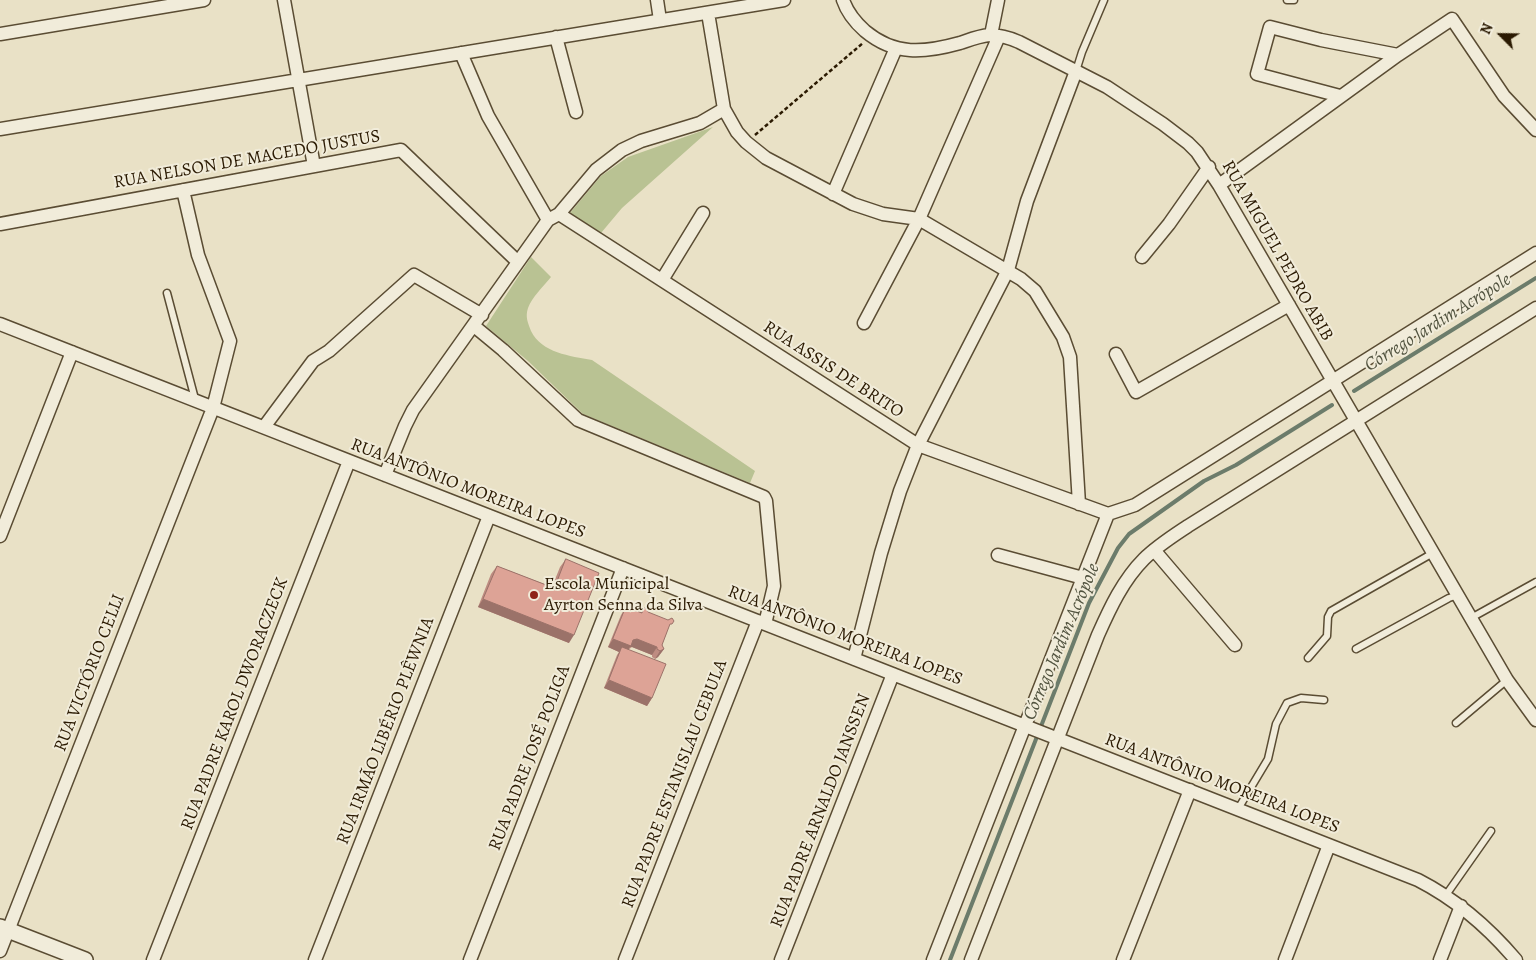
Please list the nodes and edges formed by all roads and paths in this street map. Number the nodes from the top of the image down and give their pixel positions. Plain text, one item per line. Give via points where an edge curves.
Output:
1 (204, 0) edge
2 (284, 0) edge
3 (657, 0) edge
4 (784, 0) edge
5 (843, 0) edge
6 (998, 0) edge
7 (1104, 0) edge
8 (1287, 0) edge
9 (1294, 0) edge
10 (749, 3) edge
11 (708, 13) junction
12 (660, 20) junction
13 (0, 34) edge
14 (872, 36) junction
15 (995, 36) junction
16 (556, 38) junction
17 (896, 48) junction
18 (461, 53) junction
19 (1398, 55) junction
20 (1076, 70) junction
21 (298, 80) junction
22 (1340, 96) junction
23 (724, 109) junction
24 (576, 112) dead end
25 (0, 129) edge
26 (1536, 130) edge
27 (746, 142) junction
28 (314, 166) junction
29 (1209, 168) junction
30 (1219, 185) junction
31 (183, 190) junction
32 (833, 194) junction
33 (704, 213) dead end
34 (553, 217) junction
35 (918, 219) junction
36 (0, 224) edge
37 (1536, 253) edge
38 (1142, 258) dead end
39 (518, 262) junction
40 (1008, 270) junction
41 (662, 280) junction
42 (167, 293) dead end
43 (1289, 305) junction
44 (1536, 308) edge
45 (482, 315) junction
46 (864, 323) dead end
47 (0, 324) edge
48 (474, 326) junction
49 (72, 352) junction
50 (1116, 354) dead end
51 (1333, 381) junction
52 (196, 401) junction
53 (213, 408) junction
54 (1356, 421) junction
55 (264, 427) junction
56 (918, 446) junction
57 (349, 461) junction
58 (385, 475) junction
59 (1079, 504) junction
60 (1108, 514) junction
61 (489, 516) junction
62 (0, 536) edge
63 (1154, 550) junction
64 (1433, 553) junction
65 (998, 555) dead end
66 (623, 568) junction
67 (1083, 578) junction
68 (1536, 582) edge
69 (1458, 595) junction
70 (1471, 618) junction
71 (761, 622) junction
72 (1235, 645) dead end
73 (1356, 649) dead end
74 (1308, 658) dead end
75 (854, 659) junction
76 (893, 674) junction
77 (1507, 680) junction
78 (1324, 700) dead end
79 (1536, 720) edge
80 (1456, 723) dead end
81 (1025, 726) junction
82 (1058, 738) junction
83 (1190, 790) junction
84 (1238, 809) junction
85 (1491, 831) dead end
86 (1329, 845) junction
87 (1446, 895) junction
88 (1461, 906) junction
89 (4, 928) edge
90 (0, 950) edge
91 (85, 960) edge
92 (153, 960) edge
93 (315, 960) edge
94 (470, 960) edge
95 (625, 960) edge
96 (781, 960) edge
97 (933, 960) edge
98 (971, 960) edge
99 (1123, 960) edge
100 (1285, 960) edge
101 (1440, 960) edge
102 (1516, 960) edge

1 - 13 street
2 - 21 street
3 - 12 street
4 - 10 street
5 - 14 street via 859,26
6 - 15 street
7 - 20 lane
8 - 9 lane
10 - 11 street
11 - 12 street
11 - 23 street
12 - 16 street
14 - 17 street
14 - 27 path
15 - 17 street via 928,51
15 - 20 street, RUA MIGUEL PEDRO ABIB via 1019,42
15 - 35 street
16 - 18 street
16 - 24 street
17 - 32 street
18 - 21 street
18 - 34 street, RUA ASSIS DE BRITO via 488,116
19 - 22 street
19 - 22 street via 1270,27 1257,74
19 - 26 street via 1452,19 1504,96
20 - 29 street, RUA MIGUEL PEDRO ABIB via 1163,124 1188,143
20 - 40 street via 1027,201
21 - 25 street
21 - 28 street
22 - 30 street
23 - 27 street
23 - 34 street via 700,124 622,150 596,170
27 - 32 street via 766,158
28 - 31 street, RUA NELSON DE MACEDO JUSTUS
28 - 39 street, RUA NELSON DE MACEDO JUSTUS via 401,150
29 - 30 street, RUA MIGUEL PEDRO ABIB
29 - 38 street
30 - 43 street, RUA MIGUEL PEDRO ABIB
31 - 36 street, RUA NELSON DE MACEDO JUSTUS
31 - 53 street, RUA VICTÓRIO CELLI via 198,255 230,341
32 - 35 street via 868,210
33 - 41 street
34 - 39 street
34 - 41 street, RUA ASSIS DE BRITO
35 - 40 street
35 - 46 street
37 - 51 street
39 - 45 street
40 - 56 street
40 - 59 street via 1035,292 1068,347 1072,367
41 - 56 street, RUA ASSIS DE BRITO
42 - 52 lane
43 - 50 street via 1136,392
43 - 51 street, RUA MIGUEL PEDRO ABIB
44 - 54 street
45 - 48 street
45 - 55 street via 414,275 329,351 313,361
47 - 49 street, RUA ANTÔNIO MOREIRA LOPES
48 - 58 street via 413,410
48 - 71 street, RUA PADRE ESTANISLAU CEBULA via 578,420 764,497 774,586
49 - 52 street, RUA ANTÔNIO MOREIRA LOPES
49 - 62 street
51 - 54 street, RUA MIGUEL PEDRO ABIB
51 - 60 street via 1135,505
52 - 53 street, RUA ANTÔNIO MOREIRA LOPES
53 - 55 street, RUA ANTÔNIO MOREIRA LOPES
53 - 89 street, RUA VICTÓRIO CELLI
54 - 63 street
54 - 64 street, RUA MIGUEL PEDRO ABIB
55 - 57 street, RUA ANTÔNIO MOREIRA LOPES
56 - 59 street, RUA ASSIS DE BRITO
56 - 75 street via 887,531
57 - 58 street, RUA ANTÔNIO MOREIRA LOPES
57 - 92 street, RUA PADRE KAROL DWORACZECK
58 - 61 street, RUA ANTÔNIO MOREIRA LOPES
59 - 60 street, RUA ASSIS DE BRITO
60 - 67 street
61 - 66 street, RUA ANTÔNIO MOREIRA LOPES
61 - 93 street, RUA IRMÃO LIBÉRIO PLÊWNIA
63 - 72 street
63 - 82 street via 1132,572 1109,611
64 - 69 street, RUA MIGUEL PEDRO ABIB
64 - 74 lane via 1331,610 1327,636
65 - 67 street
66 - 71 street, RUA ANTÔNIO MOREIRA LOPES
66 - 94 street, RUA PADRE JOSÉ POLIGA
67 - 81 street
68 - 70 lane
69 - 70 street, RUA MIGUEL PEDRO ABIB
69 - 73 lane
70 - 77 street, RUA MIGUEL PEDRO ABIB
71 - 75 street, RUA ANTÔNIO MOREIRA LOPES
71 - 95 street, RUA PADRE ESTANISLAU CEBULA
75 - 76 street, RUA ANTÔNIO MOREIRA LOPES
76 - 81 street, RUA ANTÔNIO MOREIRA LOPES
76 - 96 street, RUA PADRE ARNALDO JANSSEN
77 - 79 street, RUA MIGUEL PEDRO ABIB
77 - 80 lane
78 - 84 lane via 1301,698 1287,703 1276,724 1268,759
81 - 82 street, RUA ANTÔNIO MOREIRA LOPES
81 - 97 street
82 - 83 street, RUA ANTÔNIO MOREIRA LOPES
82 - 98 street
83 - 84 street, RUA ANTÔNIO MOREIRA LOPES
83 - 99 street
84 - 86 street, RUA ANTÔNIO MOREIRA LOPES
85 - 87 lane
86 - 87 street, RUA ANTÔNIO MOREIRA LOPES via 1418,880
86 - 100 street
87 - 88 street, RUA ANTÔNIO MOREIRA LOPES
88 - 101 street
88 - 102 street, RUA ANTÔNIO MOREIRA LOPES
89 - 90 street, RUA VICTÓRIO CELLI
89 - 91 street

